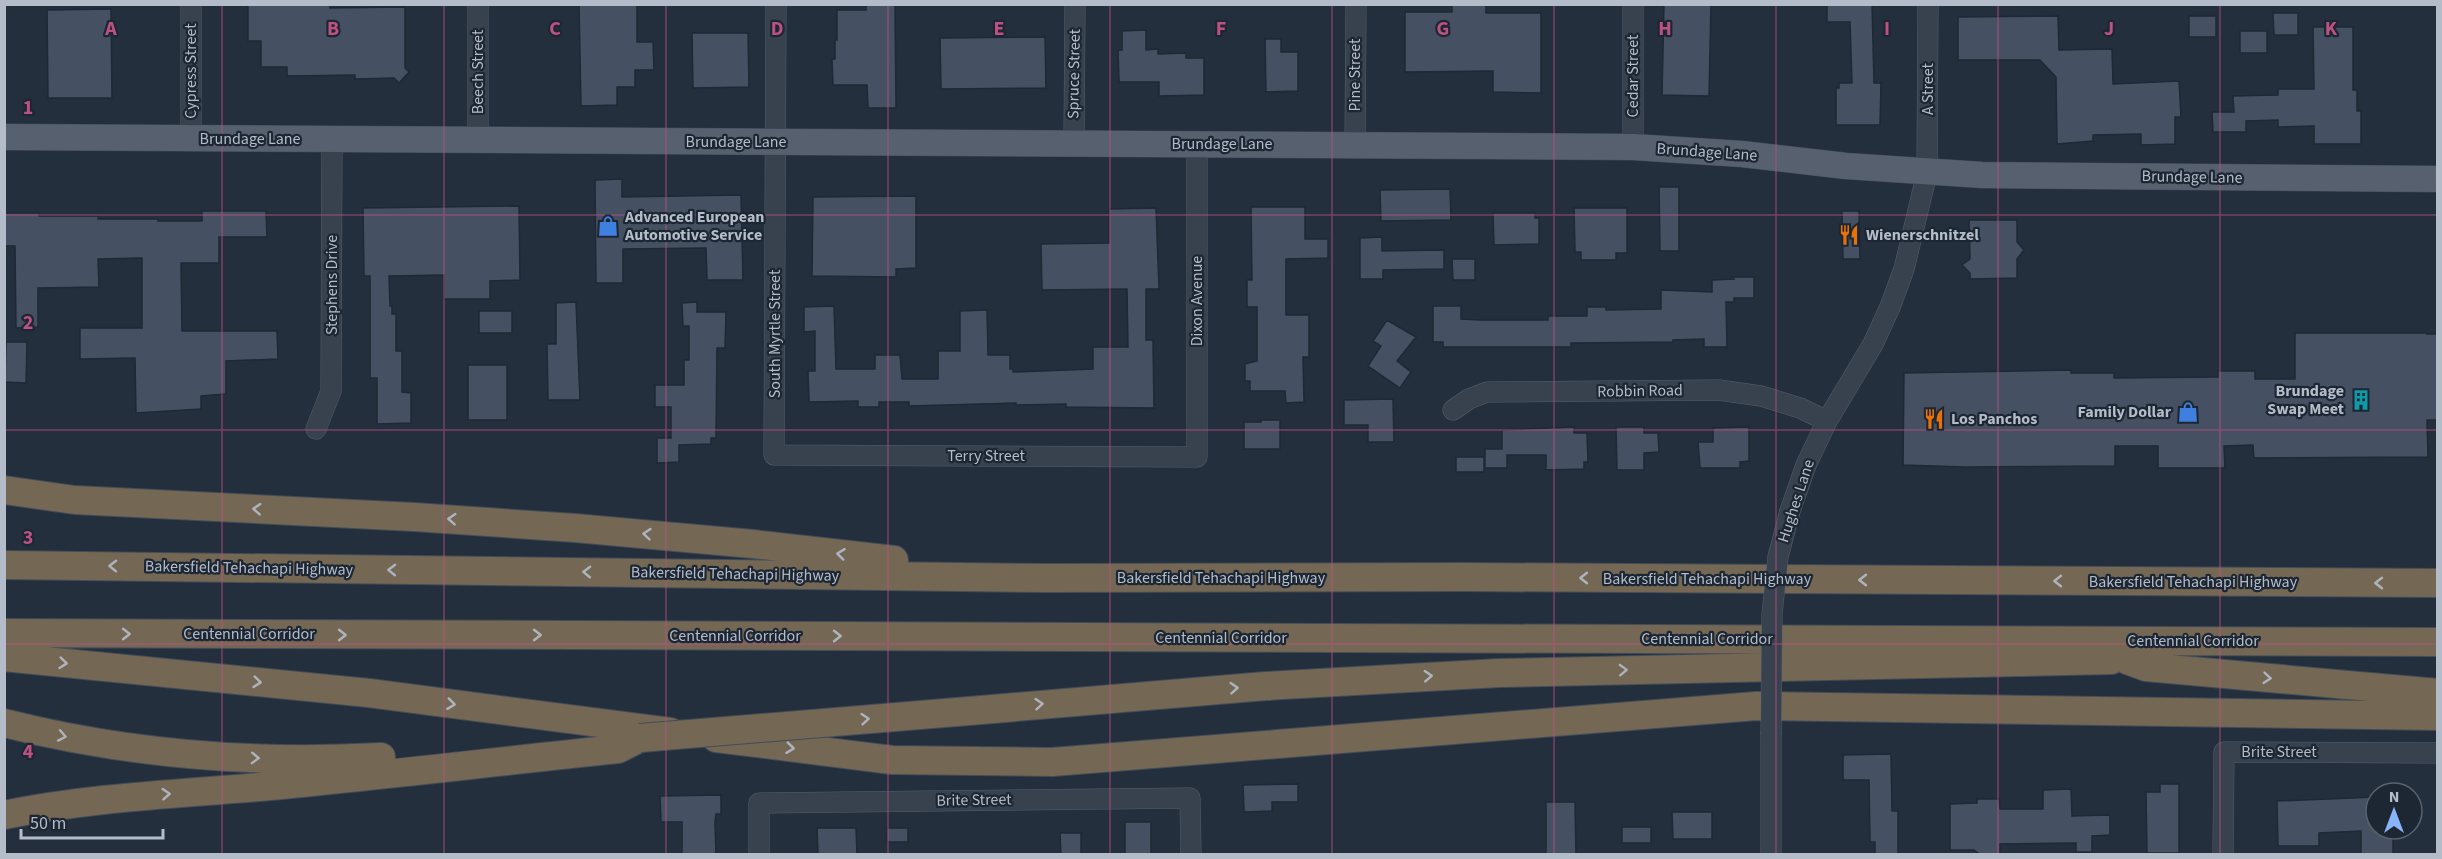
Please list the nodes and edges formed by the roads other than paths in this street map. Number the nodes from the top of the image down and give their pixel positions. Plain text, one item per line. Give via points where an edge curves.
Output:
1 (191, 4) edge
2 (478, 4) edge
3 (776, 4) edge
4 (1075, 4) edge
5 (1356, 4) edge
6 (1633, 4) edge
7 (1928, 4) edge
8 (4, 137) edge
9 (191, 138) junction
10 (332, 139) junction
11 (478, 140) junction
12 (775, 142) junction
13 (1074, 143) junction
14 (1197, 144) junction
15 (1355, 145) junction
16 (1633, 147) junction
17 (1927, 173) junction
18 (2438, 179) edge
19 (1453, 410) dead end
20 (1827, 421) junction
21 (316, 429) dead end
22 (774, 455) joint
23 (1197, 457) joint
24 (4, 490) edge
25 (4, 565) edge
26 (1045, 578) junction
27 (2438, 583) edge
28 (4, 633) edge
29 (2438, 642) edge
30 (2438, 655) edge
31 (4, 657) edge
32 (2127, 660) junction
33 (2438, 693) edge
34 (2438, 716) edge
35 (4, 723) edge
36 (2438, 753) edge
37 (460, 757) junction
38 (4, 816) edge
39 (759, 855) edge
40 (1191, 855) edge
41 (1771, 855) edge
42 (2223, 855) edge

1 - 9 street, Cypress Street
2 - 11 street, Beech Street
3 - 12 street, South Myrtle Street
4 - 13 street, Spruce Street
5 - 15 street, Pine Street
6 - 16 street, Cedar Street
7 - 17 street, A Street
8 - 9 main road, Brundage Lane
9 - 10 main road, Brundage Lane
10 - 11 main road, Brundage Lane
10 - 21 street, Stephens Drive via 331,391
11 - 12 main road, Brundage Lane
12 - 13 main road, Brundage Lane
12 - 22 street, South Myrtle Street
13 - 14 main road, Brundage Lane
14 - 15 main road, Brundage Lane
14 - 23 street, Dixon Avenue
15 - 16 main road, Brundage Lane
16 - 17 main road, Brundage Lane via 1742,153
17 - 18 main road, Brundage Lane
17 - 20 street, Hughes Lane via 1904,269 1890,307 1873,344
19 - 20 street, Robbin Road via 1487,392 1719,390 1761,396
20 - 41 street, Hughes Lane, bridge via 1806,465 1778,557 1772,614
22 - 23 street, Terry Street
26 -> 24 highway via 664,535 414,517 75,500
26 -> 25 highway, Bakersfield Tehachapi Highway
27 -> 26 highway, Bakersfield Tehachapi Highway
28 -> 29 highway, Centennial Corridor
30 - 32 highway
31 -> 34 highway via 369,693 915,761 1084,761 1756,706
32 -> 33 highway via 2146,668
37 -> 32 highway, bridge via 617,736 640,738 1254,687 1488,674
35 -> 37 highway via 129,747 256,758
36 - 42 street, Brite Street via 2224,752
38 -> 37 highway via 53,805 116,798 316,782
39 - 40 street, Brite Street via 759,803 1190,798

